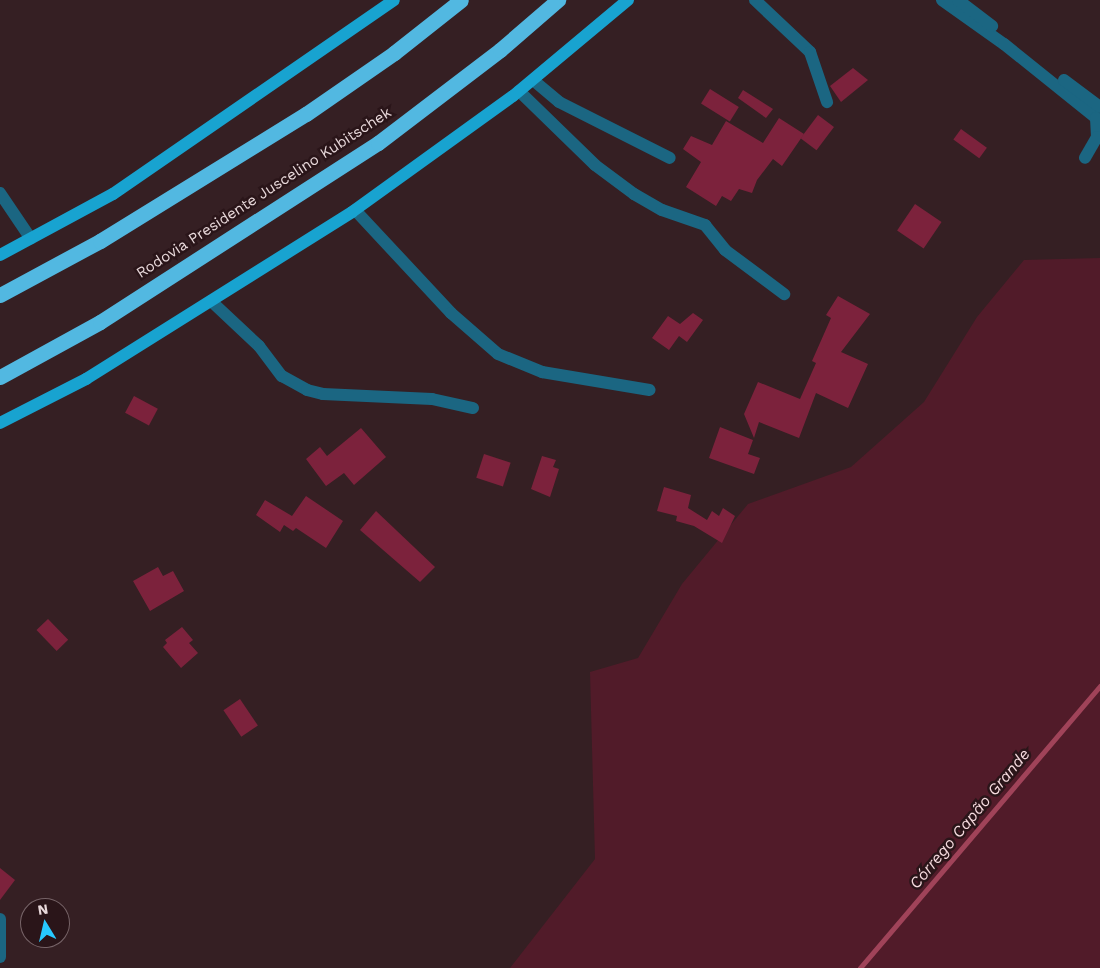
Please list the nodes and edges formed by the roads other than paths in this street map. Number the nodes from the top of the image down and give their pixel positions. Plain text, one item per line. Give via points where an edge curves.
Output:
1 (394, 0) edge
2 (461, 0) edge
3 (558, 0) edge
4 (628, 0) edge
5 (755, 0) edge
6 (942, 0) edge
7 (958, 0) edge
8 (533, 80) junction
9 (519, 91) junction
10 (827, 102) dead end
11 (1100, 107) edge
12 (670, 158) dead end
13 (1085, 158) dead end
14 (0, 193) edge
15 (355, 210) junction
16 (31, 239) junction
17 (0, 255) edge
18 (784, 294) dead end
19 (0, 295) edge
20 (211, 301) junction
21 (0, 377) edge
22 (649, 390) dead end
23 (473, 408) dead end
24 (0, 424) edge
25 (0, 919) edge
26 (0, 956) edge

1 - 16 main road via 112,194
2 - 19 highway via 394,53 306,114 100,241
3 - 21 highway, Rodovia Presidente Juscelino Kubitschek via 500,50 378,143 100,322
4 - 8 main road
5 - 10 street via 810,52
6 - 13 street via 1004,44 1096,118 1097,137
7 - 11 street
8 - 9 main road
8 - 12 street via 559,102
9 - 15 main road
9 - 18 street via 595,165 662,210 705,225 725,250
14 - 16 street
15 - 20 main road
15 - 22 street via 451,313 498,354 542,372
16 - 17 main road
20 - 23 street via 259,346 282,376 307,390 323,394 432,399
20 - 24 main road via 86,379
25 - 26 street

